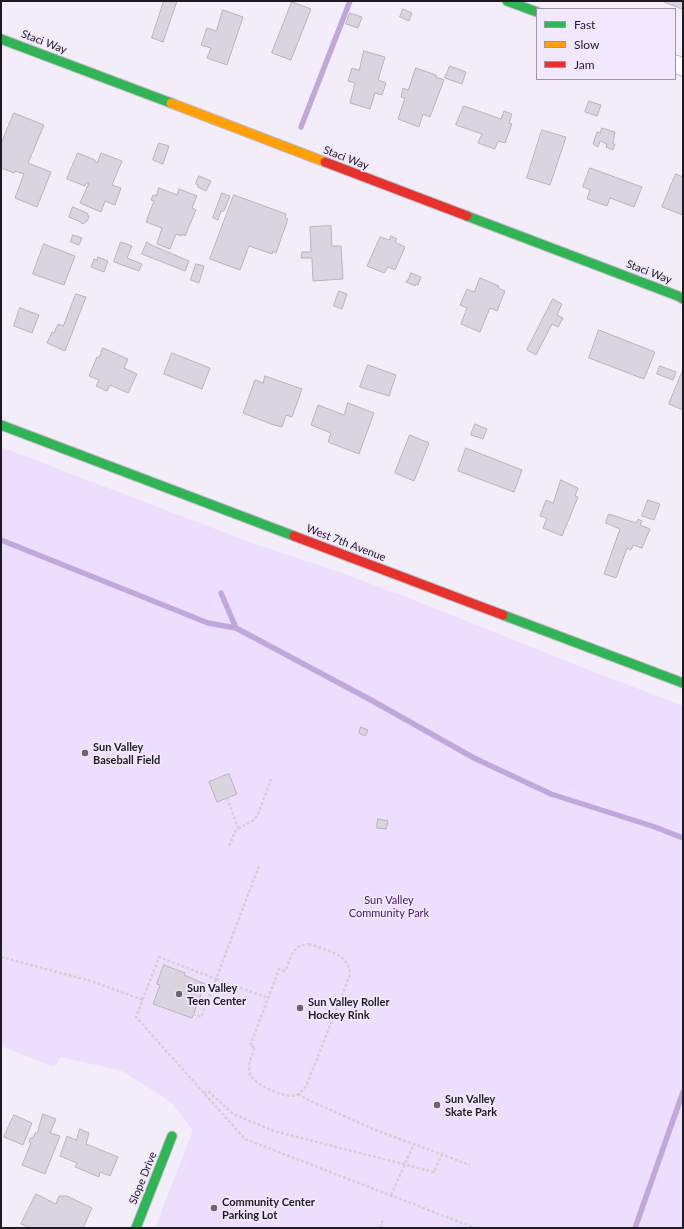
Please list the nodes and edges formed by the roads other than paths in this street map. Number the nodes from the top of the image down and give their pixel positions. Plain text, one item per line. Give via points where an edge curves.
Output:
1 (507, 1) edge
2 (536, 12) edge
3 (1, 39) edge
4 (683, 299) edge
5 (1, 425) edge
6 (683, 683) edge
7 (172, 1136) dead end
8 (136, 1228) edge

1 - 2 street
3 - 4 street, Staci Way
5 - 6 street, West 7th Avenue
7 - 8 street, Slope Drive

